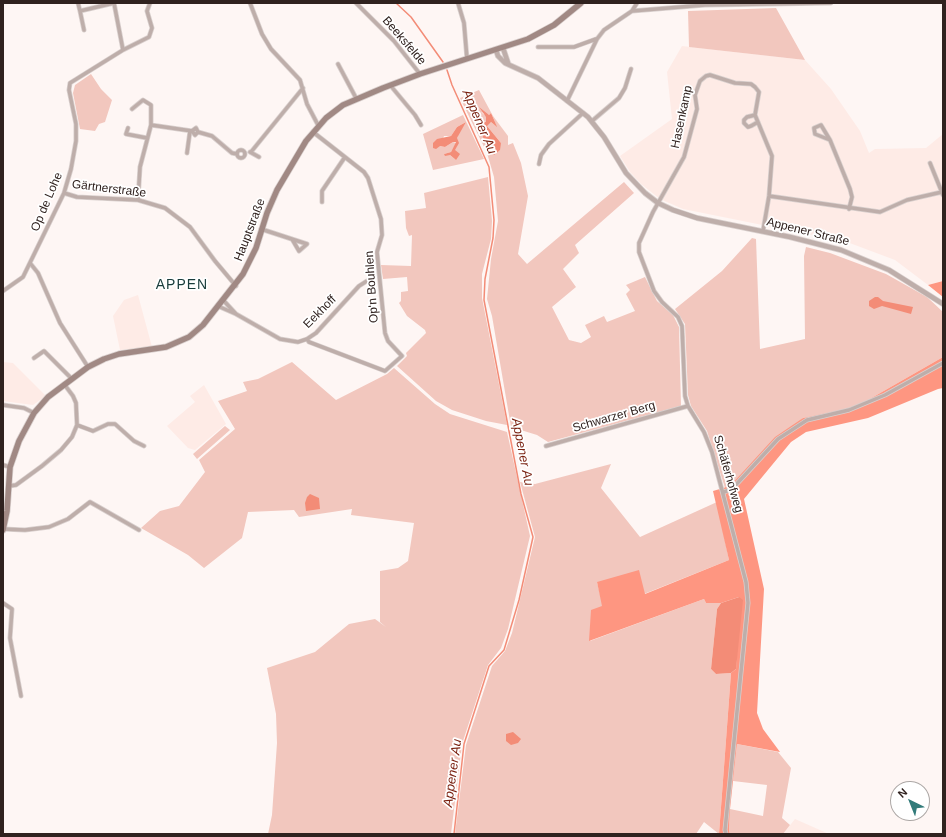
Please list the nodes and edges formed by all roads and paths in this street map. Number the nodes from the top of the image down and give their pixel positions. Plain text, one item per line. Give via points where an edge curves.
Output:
1 (78, 3) edge
2 (114, 3) edge
3 (150, 3) edge
4 (250, 3) edge
5 (356, 3) edge
6 (458, 3) edge
7 (581, 3) edge
8 (637, 3) edge
9 (831, 3) edge
10 (80, 11) junction
11 (632, 11) junction
12 (84, 30) dead end
13 (597, 39) junction
14 (538, 47) dead end
15 (503, 48) junction
16 (123, 50) junction
17 (496, 50) junction
18 (467, 59) junction
19 (338, 64) dead end
20 (509, 64) junction
21 (631, 69) dead end
22 (420, 74) junction
23 (390, 85) junction
24 (303, 88) junction
25 (356, 98) junction
26 (568, 100) junction
27 (132, 109) dead end
28 (583, 113) junction
29 (755, 115) junction
30 (592, 121) junction
31 (758, 122) junction
32 (151, 125) junction
33 (318, 125) junction
34 (421, 125) dead end
35 (128, 128) dead end
36 (191, 131) junction
37 (313, 131) junction
38 (147, 138) junction
39 (830, 140) junction
40 (251, 152) junction
41 (187, 153) dead end
42 (259, 157) dead end
43 (346, 157) junction
44 (930, 163) dead end
45 (540, 164) dead end
46 (64, 193) junction
47 (942, 194) edge
48 (769, 196) junction
49 (138, 200) junction
50 (322, 202) dead end
51 (658, 203) junction
52 (849, 208) junction
53 (261, 229) junction
54 (763, 231) junction
55 (292, 240) dead end
56 (30, 264) junction
57 (370, 279) dead end
58 (236, 286) junction
59 (3, 291) edge
60 (224, 301) junction
61 (943, 304) edge
62 (220, 307) junction
63 (236, 314) junction
64 (307, 339) junction
65 (34, 358) dead end
66 (943, 363) edge
67 (88, 367) junction
68 (71, 378) junction
69 (64, 384) junction
70 (3, 404) edge
71 (688, 406) junction
72 (34, 413) junction
73 (77, 425) junction
74 (144, 446) dead end
75 (546, 446) dead end
76 (3, 466) edge
77 (10, 467) junction
78 (9, 486) junction
79 (724, 492) junction
80 (3, 530) edge
81 (139, 530) dead end
82 (3, 603) edge
83 (21, 696) dead end
84 (726, 834) edge

1 - 10 street
2 - 10 street
2 - 16 street
3 - 16 street via 147,11 152,32 149,37
4 - 24 street via 268,44 300,80
5 - 22 street, Beeksfelde via 394,41
6 - 18 street via 464,23
7 - 15 main road, Hauptstraße via 543,32
8 - 11 street
9 - 11 street via 705,5
10 - 12 street
11 - 13 street via 604,30
13 - 14 street via 574,47
13 - 26 street
15 - 17 main road, Hauptstraße
15 - 20 street
16 - 46 street, Op de Lohe via 70,83 76,142
17 - 18 main road, Hauptstraße
17 - 20 street via 498,56
18 - 22 main road, Hauptstraße
19 - 25 street
20 - 26 street via 532,74
21 - 30 street via 619,98
22 - 23 main road, Hauptstraße
23 - 25 main road, Hauptstraße
23 - 34 street
24 - 33 street via 307,104
24 - 40 street
25 - 33 main road, Hauptstraße via 337,109
26 - 28 street
27 - 32 street via 143,100 151,105
28 - 30 street
28 - 45 street via 549,144 541,155
29 - 31 street
29 - 31 street via 748,117 744,123 751,126
29 - 51 street, Hasenkamp via 759,98 759,92 755,87 710,75 703,78 695,94 697,109 684,157
30 - 51 street via 626,173 644,193
31 - 48 street via 772,156
32 - 36 street
32 - 38 street
33 - 37 main road, Hauptstraße
35 - 38 street via 126,134
36 - 40 street via 196,128 198,132 214,136 241,159 245,153
36 - 41 street
37 - 43 street, Op'n Bouhlen
37 - 53 main road, Hauptstraße via 277,190
38 - 49 street via 140,167
39 - 39 street via 821,125 814,128 817,136
39 - 52 street via 850,189 852,197
40 - 42 street
43 - 50 street via 322,192
43 - 64 street, Op'n Bouhlen via 364,172 381,219 382,235 377,252 386,333 388,341 402,356 385,371 309,342
44 - 47 street
46 - 49 street, Gärtnerstraße via 77,197
46 - 56 street, Op de Lohe
47 - 52 street via 907,200 880,212
48 - 52 street
48 - 54 street
49 - 58 street, Gärtnerstraße via 165,208 186,224
51 - 54 street, Appener Straße via 691,216
51 - 71 street, Schäferhofweg via 639,243 639,252 654,291 678,317 682,326 685,396
53 - 55 street
53 - 58 main road, Hauptstraße via 251,260
54 - 61 street, Appener Straße via 819,243 865,258 904,277
56 - 59 street, Op de Lohe via 23,277
56 - 67 street via 38,273 60,323
57 - 64 street, Eekhoff via 359,286 316,333
58 - 60 main road, Hauptstraße
60 - 62 main road, Hauptstraße
60 - 63 street, Eekhoff
62 - 63 street, Eekhoff
62 - 67 main road, Hauptstraße via 200,328 180,342 166,347 119,354
63 - 64 street, Eekhoff via 284,340 298,342
65 - 68 street via 44,351
66 - 79 street via 885,395 849,410 807,420 778,439 732,489
67 - 68 main road, Hauptstraße
68 - 69 main road, Hauptstraße
69 - 72 main road, Hauptstraße
69 - 73 street via 75,400
70 - 72 street via 24,408
71 - 75 street, Schwarzer Berg
71 - 79 street, Schäferhofweg via 704,432
72 - 77 main road, Hauptstraße via 19,441
73 - 74 street via 95,431 108,424 115,424 134,441
73 - 78 street via 72,437 61,450 19,483
76 - 77 street
77 - 78 main road, Hauptstraße
78 - 80 main road, Hauptstraße
79 - 84 street, Schäferhofweg via 746,582 748,603
80 - 81 street via 49,527 68,519 90,502
82 - 83 street via 12,609 10,638

